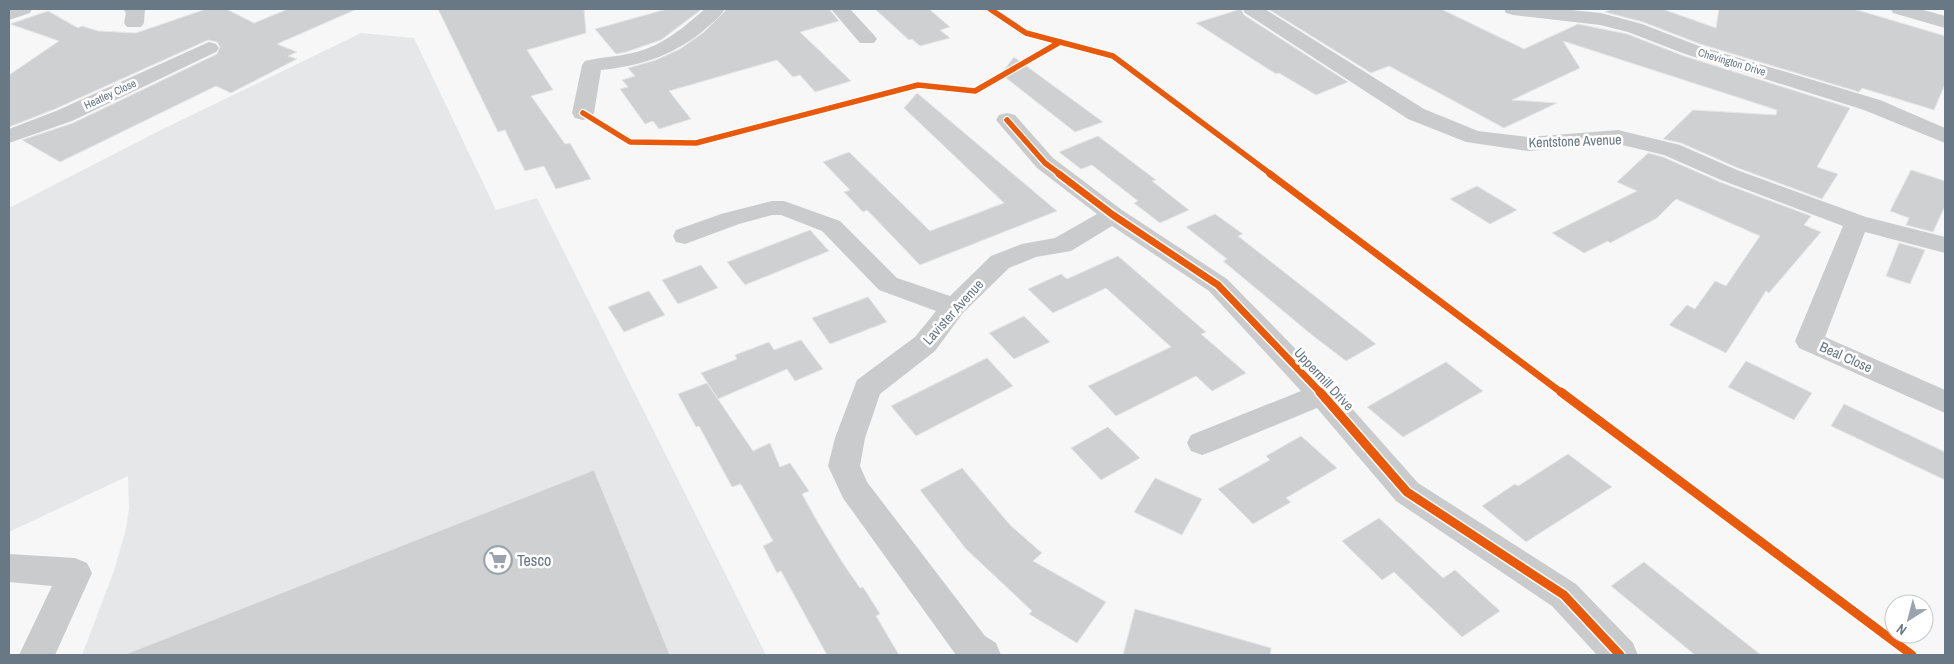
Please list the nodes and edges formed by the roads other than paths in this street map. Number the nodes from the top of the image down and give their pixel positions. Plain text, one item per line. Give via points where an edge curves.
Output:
1 (23, 9) edge
2 (716, 9) edge
3 (840, 9) edge
4 (1252, 9) edge
5 (1513, 9) edge
6 (1900, 9) edge
7 (9, 14) edge
8 (1945, 22) edge
9 (867, 39) dead end
10 (209, 58) dead end
11 (583, 113) dead end
12 (1007, 120) dead end
13 (9, 136) edge
14 (1945, 136) edge
15 (1112, 215) junction
16 (1857, 222) junction
17 (685, 236) dead end
18 (1945, 245) edge
19 (954, 307) junction
20 (1322, 394) junction
21 (1945, 402) edge
22 (1202, 443) dead end
23 (9, 568) edge
24 (37, 655) edge
25 (983, 655) edge
26 (1620, 655) edge

1 - 7 street
2 - 11 street via 687,36 667,49 632,61 592,65
3 - 9 street
4 - 16 street, Kentstone Avenue via 1416,114 1474,137 1528,144 1618,137 1672,150 1729,175
5 - 14 street, Chevington Drive via 1601,19 1635,28 1692,50 1872,105
6 - 8 street
10 - 13 street, Heatley Close via 188,58 64,116
12 - 15 street, Uppermill Drive via 1045,163
15 - 19 street, Lavister Avenue via 1062,245 1031,250 1000,262
15 - 20 street, Uppermill Drive via 1218,285
16 - 18 street, Kentstone Avenue
16 - 21 street, Beal Close via 1809,341
17 - 19 street via 730,219 784,208 831,226 888,284
19 - 25 street, Lavister Avenue via 925,344 867,388 844,466 854,490 972,648
20 - 22 street, Uppermill Drive
20 - 26 street, Uppermill Drive via 1407,492 1564,595
23 - 24 street via 75,573

